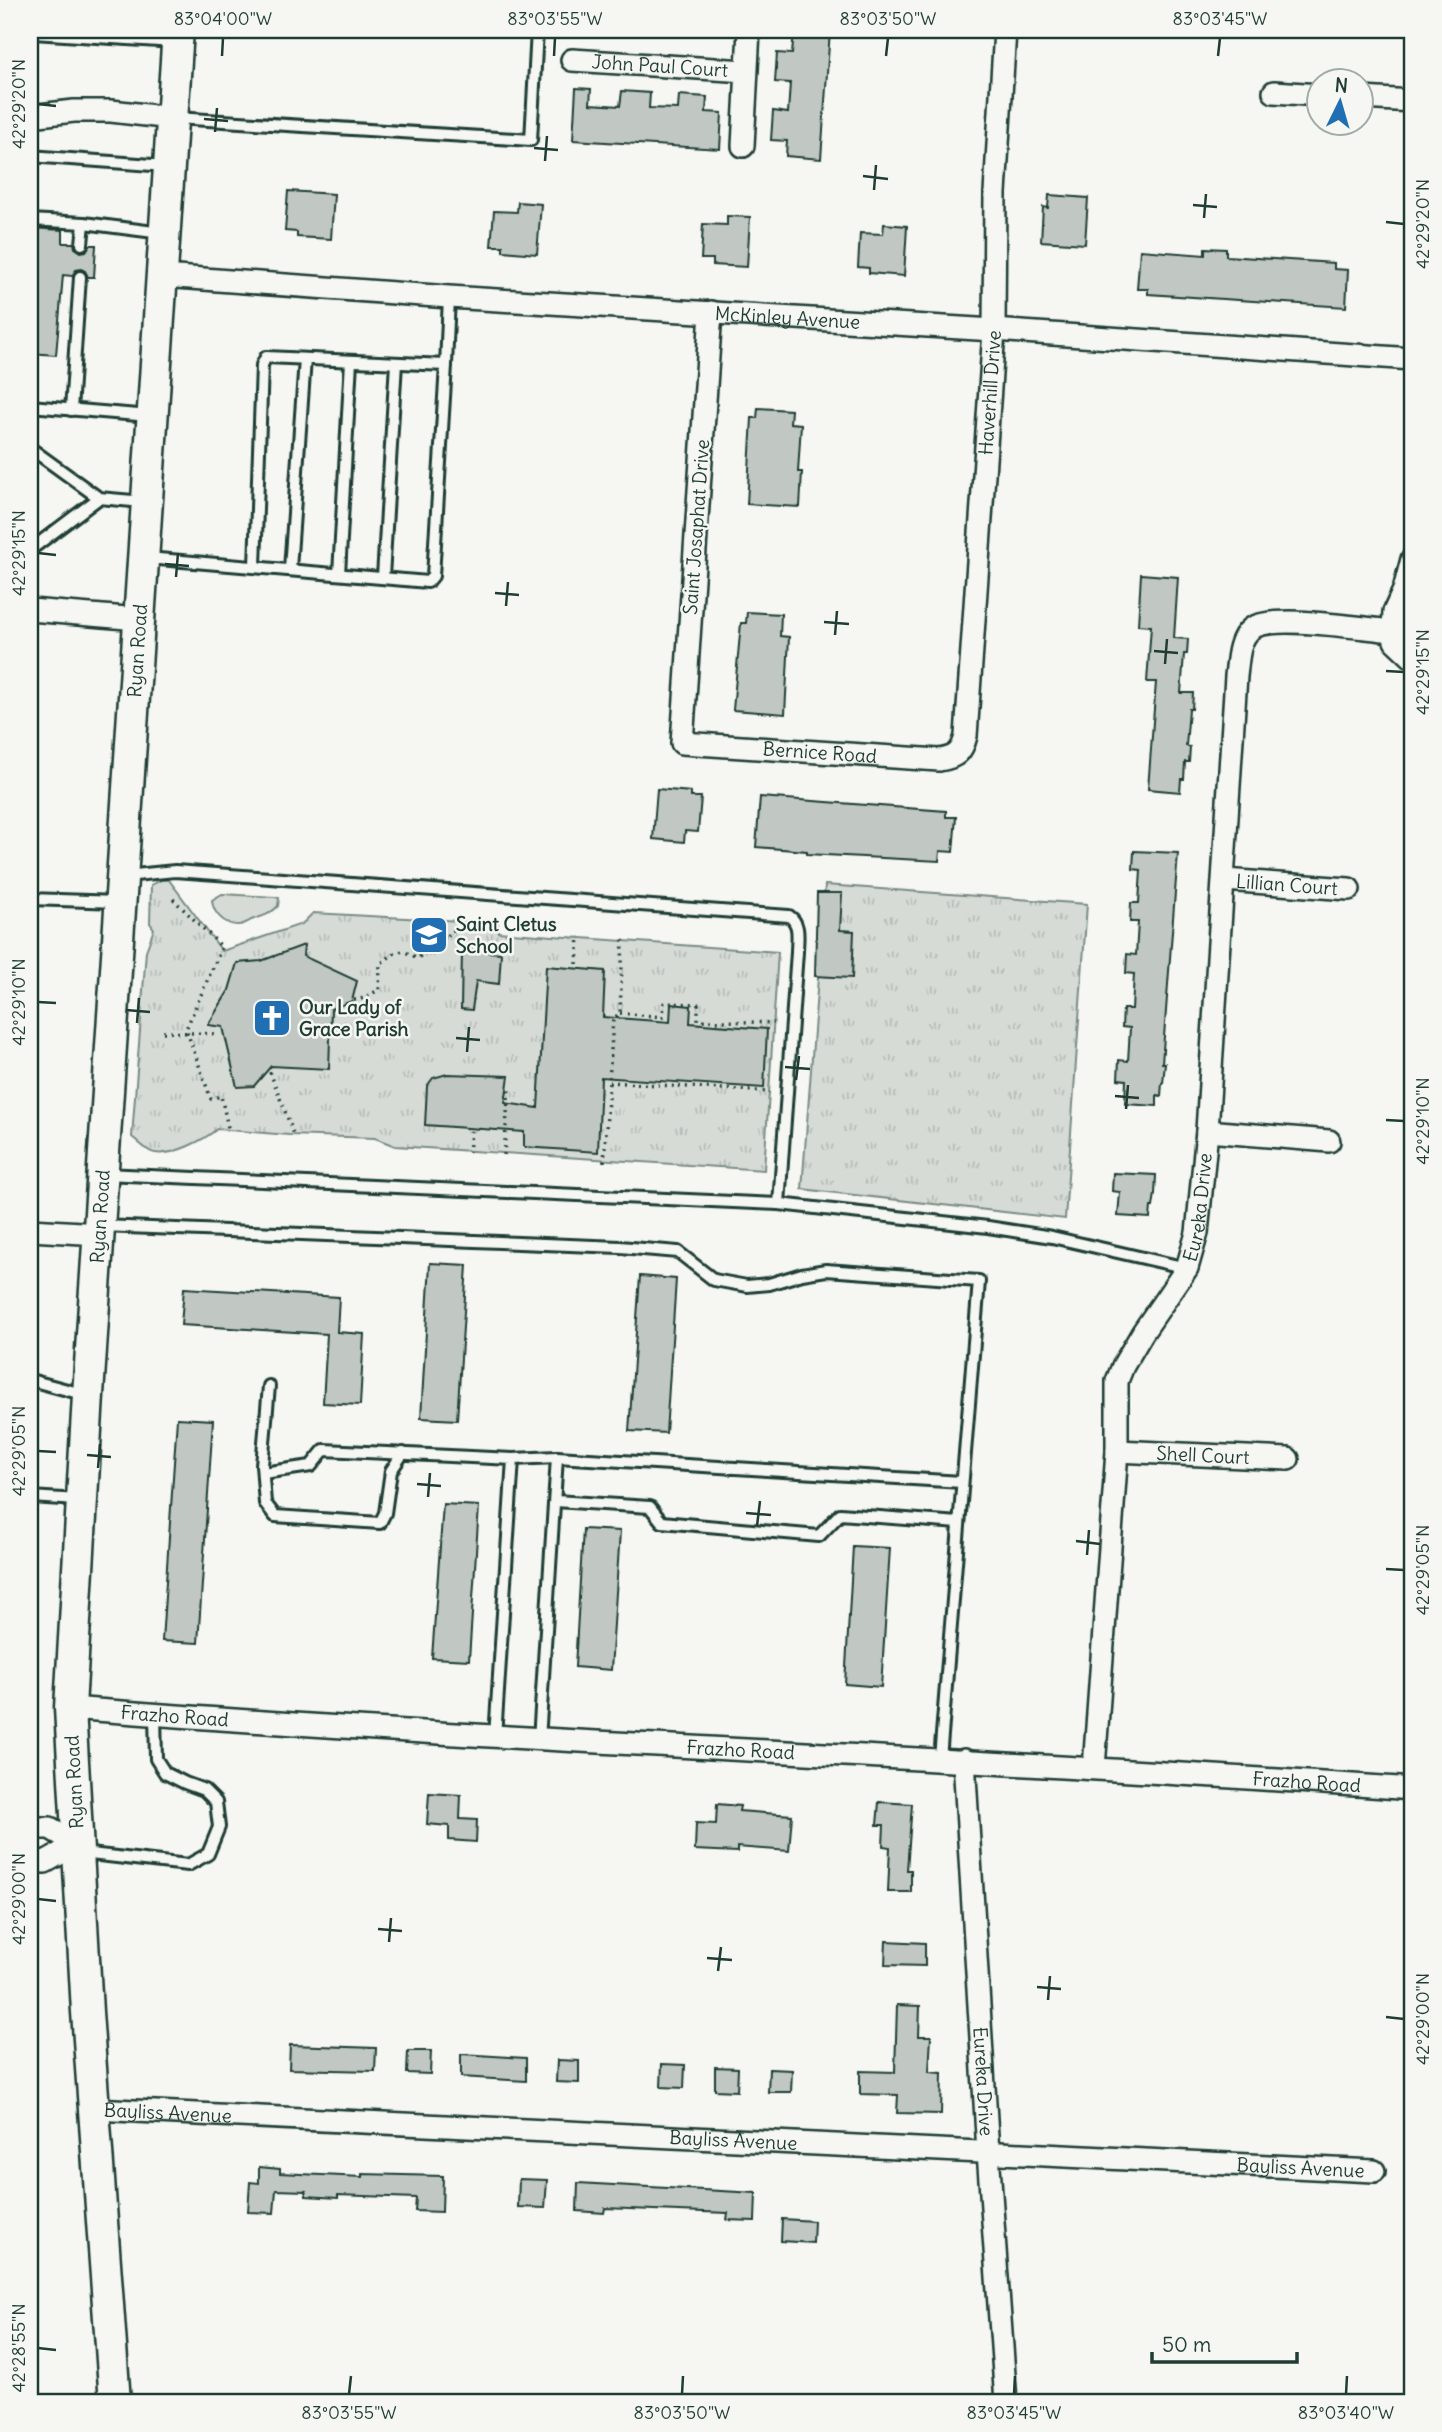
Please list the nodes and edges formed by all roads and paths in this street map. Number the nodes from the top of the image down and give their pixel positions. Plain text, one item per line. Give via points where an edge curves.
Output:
1 (34, 30) edge
2 (537, 30) edge
3 (749, 30) edge
4 (1005, 30) edge
5 (93, 33) edge
6 (178, 36) edge
7 (572, 60) dead end
8 (746, 71) junction
9 (1274, 92) dead end
10 (1306, 94) edge
11 (1376, 99) edge
12 (1412, 101) edge
13 (30, 116) edge
14 (172, 118) junction
15 (743, 146) dead end
16 (30, 156) edge
17 (169, 166) junction
18 (30, 220) edge
19 (84, 223) junction
20 (165, 234) junction
21 (82, 244) dead end
22 (80, 276) dead end
23 (163, 276) junction
24 (449, 297) junction
25 (710, 312) junction
26 (994, 330) junction
27 (305, 359) junction
28 (1412, 359) edge
29 (351, 361) junction
30 (396, 363) junction
31 (446, 365) junction
32 (30, 406) edge
33 (71, 410) junction
34 (152, 416) junction
35 (30, 448) edge
36 (99, 498) junction
37 (147, 503) junction
38 (30, 550) edge
39 (144, 557) junction
40 (1412, 559) edge
41 (255, 566) junction
42 (290, 569) junction
43 (339, 573) junction
44 (383, 577) junction
45 (30, 610) edge
46 (139, 619) junction
47 (1393, 631) junction
48 (1412, 657) edge
49 (682, 743) joint
50 (958, 754) joint
51 (1224, 880) junction
52 (1349, 889) dead end
53 (121, 890) junction
54 (30, 899) edge
55 (173, 899) dead end
56 (457, 928) dead end
57 (579, 936) dead end
58 (623, 939) dead end
59 (577, 964) dead end
60 (354, 1000) dead end
61 (620, 1013) junction
62 (774, 1023) dead end
63 (163, 1032) dead end
64 (188, 1033) junction
65 (217, 1034) dead end
66 (270, 1072) dead end
67 (609, 1082) junction
68 (509, 1087) dead end
69 (770, 1092) dead end
70 (471, 1131) dead end
71 (1207, 1131) junction
72 (229, 1132) dead end
73 (294, 1135) dead end
74 (1329, 1141) dead end
75 (469, 1153) dead end
76 (504, 1155) dead end
77 (604, 1161) dead end
78 (104, 1174) junction
79 (779, 1204) junction
80 (30, 1230) edge
81 (99, 1230) junction
82 (1187, 1268) junction
83 (30, 1380) edge
84 (269, 1385) dead end
85 (88, 1395) junction
86 (1117, 1451) junction
87 (403, 1453) junction
88 (558, 1457) junction
89 (513, 1459) junction
90 (1288, 1459) dead end
91 (263, 1473) junction
92 (962, 1482) junction
93 (30, 1497) edge
94 (82, 1500) junction
95 (555, 1501) junction
96 (959, 1524) junction
97 (70, 1707) junction
98 (155, 1714) junction
99 (495, 1737) junction
100 (539, 1740) junction
101 (940, 1759) junction
102 (964, 1760) junction
103 (1094, 1768) junction
104 (1412, 1789) edge
105 (30, 1828) edge
106 (78, 1849) junction
107 (30, 1861) edge
108 (94, 2109) junction
109 (988, 2152) junction
110 (1374, 2171) dead end
111 (115, 2402) edge
112 (1006, 2402) edge

1 - 5 lane
2 - 14 lane via 531,140
3 - 8 street
4 - 26 street, Haverhill Drive via 995,193
5 - 6 lane
6 - 14 main road, Ryan Road
7 - 8 street, John Paul Court
8 - 15 street
9 - 10 street
11 - 12 street
13 - 14 street via 111,111
14 - 17 main road, Ryan Road
16 - 17 lane
17 - 20 main road, Ryan Road
18 - 19 lane
19 - 20 lane
19 - 21 lane
20 - 23 main road, Ryan Road
22 - 33 lane
23 - 24 street, McKinley Avenue
23 - 34 main road, Ryan Road
24 - 25 street, McKinley Avenue
24 - 31 lane
25 - 26 street, McKinley Avenue
25 - 49 street, Saint Josaphat Drive
26 - 28 street, McKinley Avenue
26 - 50 street, Haverhill Drive via 966,736
27 - 29 lane
27 - 41 lane via 267,357 262,366
27 - 42 lane
29 - 30 lane
29 - 43 lane
30 - 31 lane
30 - 44 lane
31 - 44 lane via 433,576 428,582
32 - 33 lane
33 - 34 lane
34 - 37 main road, Ryan Road
35 - 36 lane
36 - 37 lane
36 - 38 lane
37 - 39 main road, Ryan Road
39 - 41 lane
39 - 46 main road, Ryan Road
40 - 47 street via 1394,612
41 - 42 lane
42 - 43 lane
43 - 44 lane
45 - 46 street
46 - 53 main road, Ryan Road
47 - 48 street via 1395,641
47 - 51 street, Eureka Drive via 1286,621 1250,629 1241,643 1236,676
49 - 50 street, Bernice Road via 939,760
51 - 52 street, Lillian Court
51 - 71 street, Eureka Drive
53 - 54 lane
53 - 78 main road, Ryan Road
53 - 79 lane via 175,871 789,916 797,928 797,952
55 - 64 path via 222,947
56 - 60 path via 418,958 403,951 389,957 380,964 379,990
57 - 59 path
58 - 61 path
61 - 62 path via 663,1017 664,1003 698,1004 698,1020
61 - 67 path via 614,1019
63 - 64 path
64 - 65 path
64 - 72 path via 211,1099 221,1096
66 - 73 path
67 - 69 path
67 - 77 path
68 - 76 path
70 - 75 path
71 - 74 street
71 - 82 street, Eureka Drive via 1197,1233
78 - 79 lane
78 - 81 main road, Ryan Road
79 - 82 lane via 1052,1237
80 - 81 street
81 - 85 main road, Ryan Road
81 - 92 lane via 678,1252 714,1280 747,1286 826,1270 979,1281
82 - 86 street, Eureka Drive via 1143,1332 1117,1381
83 - 85 lane
84 - 91 lane
85 - 94 main road, Ryan Road
86 - 90 street, Shell Court
86 - 103 street, Eureka Drive
87 - 89 lane
87 - 91 lane via 324,1450 311,1466
87 - 91 lane via 391,1471 380,1523 275,1516 265,1503
88 - 89 lane
88 - 92 lane
88 - 95 lane
89 - 99 lane
92 - 96 lane
93 - 94 lane
94 - 97 main road, Ryan Road
95 - 96 lane via 650,1507 662,1522 819,1536 839,1514
95 - 100 lane
96 - 101 lane
97 - 98 street, Frazho Road
97 - 106 main road, Ryan Road
98 - 99 street, Frazho Road
98 - 106 lane via 156,1759 165,1773 204,1790 216,1802 219,1828 208,1854 188,1864
99 - 100 street, Frazho Road
100 - 101 street, Frazho Road
101 - 102 street, Frazho Road
102 - 103 street, Frazho Road
102 - 109 street, Eureka Drive
103 - 104 street, Frazho Road
105 - 106 street via 50,1828
106 - 107 street via 45,1862
106 - 108 main road, Ryan Road
108 - 109 street, Bayliss Avenue
108 - 111 main road, Ryan Road
109 - 110 street, Bayliss Avenue
109 - 112 street, Eureka Drive

